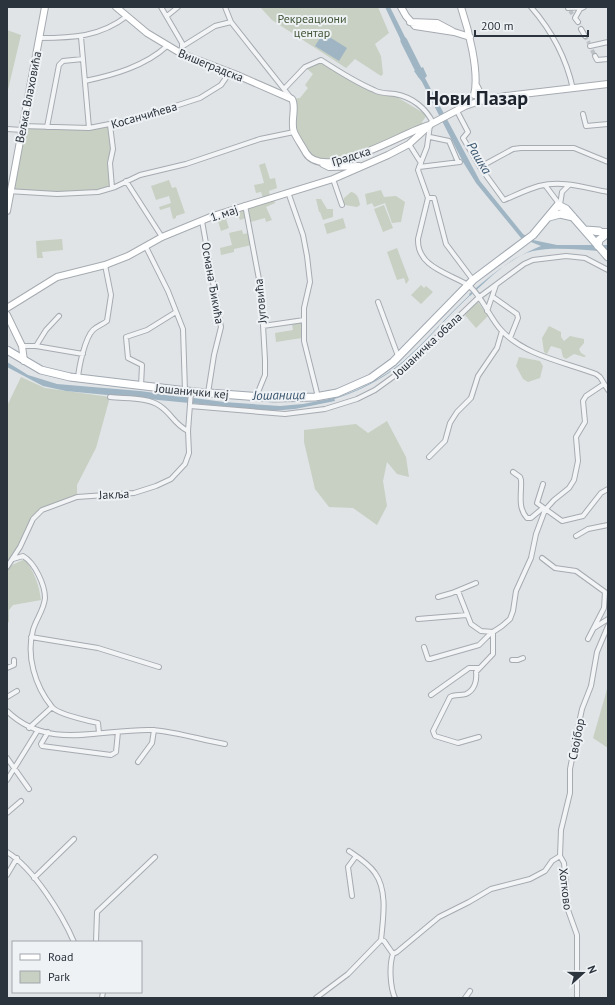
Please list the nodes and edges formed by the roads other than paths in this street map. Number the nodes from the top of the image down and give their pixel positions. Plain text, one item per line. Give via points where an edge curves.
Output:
1 (45, 7) edge
2 (116, 7) edge
3 (161, 7) edge
4 (178, 7) edge
5 (225, 7) edge
6 (401, 7) edge
7 (461, 7) edge
8 (531, 7) edge
9 (586, 7) edge
10 (569, 10) dead end
11 (127, 16) junction
12 (167, 16) junction
13 (576, 19) dead end
14 (230, 22) junction
15 (581, 29) dead end
16 (585, 36) tunnel mouth
17 (82, 37) junction
18 (470, 37) junction
19 (40, 38) junction
20 (608, 42) edge
21 (167, 46) junction
22 (183, 46) junction
23 (590, 47) dead end
24 (182, 54) junction
25 (594, 56) dead end
26 (83, 59) junction
27 (608, 59) edge
28 (230, 72) junction
29 (85, 81) junction
30 (608, 84) edge
31 (285, 88) junction
32 (574, 88) junction
33 (477, 97) junction
34 (292, 99) junction
35 (457, 111) junction
36 (583, 114) dead end
37 (432, 124) junction
38 (608, 124) edge
39 (110, 125) junction
40 (47, 127) junction
41 (22, 128) junction
42 (89, 128) junction
43 (7, 129) edge
44 (294, 132) junction
45 (430, 137) junction
46 (409, 144) junction
47 (608, 162) edge
48 (421, 163) junction
49 (338, 164) junction
50 (363, 166) junction
51 (480, 167) junction
52 (419, 168) junction
53 (333, 178) junction
54 (126, 182) junction
55 (570, 184) junction
56 (545, 185) junction
57 (112, 188) junction
58 (9, 191) edge
59 (288, 192) junction
60 (608, 192) edge
61 (428, 198) junction
62 (342, 205) dead end
63 (560, 205) junction
64 (245, 206) junction
65 (7, 211) edge
66 (549, 217) junction
67 (573, 217) junction
68 (202, 220) junction
69 (162, 237) junction
70 (600, 237) edge
71 (146, 247) junction
72 (608, 257) edge
73 (105, 265) junction
74 (608, 270) edge
75 (471, 285) junction
76 (496, 285) junction
77 (493, 297) junction
78 (478, 298) junction
79 (378, 302) dead end
80 (7, 308) edge
81 (487, 311) junction
82 (176, 312) junction
83 (7, 315) edge
84 (59, 316) dead end
85 (304, 320) junction
86 (263, 326) junction
87 (502, 331) junction
88 (510, 338) junction
89 (22, 346) junction
90 (36, 346) junction
91 (7, 350) edge
92 (83, 354) junction
93 (399, 357) junction
94 (24, 361) junction
95 (78, 378) junction
96 (605, 383) edge
97 (141, 386) junction
98 (608, 390) edge
99 (189, 393) junction
100 (208, 393) junction
101 (256, 396) junction
102 (110, 397) dead end
103 (318, 397) junction
104 (190, 405) junction
105 (188, 431) junction
106 (429, 457) dead end
107 (513, 472) dead end
108 (543, 484) dead end
109 (608, 489) edge
110 (544, 509) junction
111 (608, 525) edge
112 (576, 536) dead end
113 (542, 558) dead end
114 (12, 559) junction
115 (7, 567) edge
116 (476, 583) dead end
117 (458, 591) junction
118 (438, 597) dead end
119 (467, 615) junction
120 (418, 619) dead end
121 (608, 619) edge
122 (608, 626) edge
123 (593, 628) junction
124 (493, 632) junction
125 (32, 637) junction
126 (588, 639) dead end
127 (424, 647) dead end
128 (523, 658) dead end
129 (14, 660) dead end
130 (512, 660) dead end
131 (159, 667) dead end
132 (7, 668) edge
133 (479, 668) junction
134 (17, 691) dead end
135 (431, 695) dead end
136 (7, 697) edge
137 (52, 707) junction
138 (7, 711) edge
139 (29, 728) junction
140 (38, 730) junction
141 (154, 730) junction
142 (48, 732) junction
143 (118, 732) junction
144 (99, 733) junction
145 (479, 737) dead end
146 (225, 744) dead end
147 (7, 758) edge
148 (138, 762) dead end
149 (14, 769) junction
150 (7, 780) edge
151 (29, 789) dead end
152 (21, 801) dead end
153 (7, 813) edge
154 (74, 839) dead end
155 (350, 851) dead end
156 (7, 852) edge
157 (356, 856) junction
158 (560, 856) junction
159 (155, 857) dead end
160 (17, 858) junction
161 (7, 875) edge
162 (34, 878) junction
163 (352, 896) dead end
164 (73, 941) edge
165 (96, 941) edge
166 (379, 941) junction
167 (393, 954) junction
168 (470, 991) dead end
169 (316, 998) edge
170 (395, 998) edge
171 (465, 998) edge
172 (578, 998) edge

1 - 19 street, Вељка Влаховића
2 - 11 street, Вишеградска
3 - 12 street
4 - 12 street
5 - 14 street
6 - 18 street via 412,25
7 - 18 street
8 - 32 street via 558,46
9 - 10 street
9 - 13 street via 580,9
11 - 17 street via 105,30
11 - 21 street, Вишеградска
12 - 22 street
14 - 22 street via 215,26
14 - 31 street
15 - 16 street
17 - 19 street
17 - 26 street
18 - 33 street
19 - 41 street, Вељка Влаховића
20 - 23 street
21 - 24 street, Вишеградска
21 - 29 street via 156,56 138,65 108,77
22 - 24 street
24 - 28 street, Вишеградска
25 - 27 street via 597,60
26 - 29 street
26 - 40 street via 63,61 59,65
28 - 34 street, Вишеградска
28 - 39 street, Косанчићева via 221,85 200,98
29 - 42 street
30 - 32 street, 1. мај
31 - 34 street
31 - 37 street via 305,67 321,60 375,91 410,99 424,109
32 - 33 street, 1. мај via 489,98
33 - 35 street, 1. мај
34 - 44 street, Градска
35 - 37 street, 1. мај
35 - 51 street via 468,132 463,138
36 - 38 street via 586,126
37 - 45 street
37 - 46 street, 1. мај
37 - 49 street, Градска
39 - 42 street, Косанчићева
39 - 57 street via 113,149 110,163
40 - 41 street, Косанчићева
40 - 42 street, Косанчићева
41 - 43 street, Косанчићева
41 - 58 street, Вељка Влаховића
44 - 49 street, Градска via 310,158 322,164
44 - 54 street via 140,175
45 - 48 street
45 - 52 street via 449,141 459,162
46 - 48 street
46 - 50 street, 1. мај
47 - 51 street via 574,148 523,148 513,149
48 - 52 street
49 - 50 street
50 - 53 street, 1. мај
51 - 56 street via 504,200
52 - 61 street
53 - 59 street, 1. мај
53 - 62 street
54 - 57 street
54 - 69 street
55 - 56 street
55 - 60 street
55 - 63 street via 562,192
56 - 63 street
57 - 58 street via 85,193 57,194
58 - 65 street, Вељка Влаховића
59 - 64 street, 1. мај
59 - 85 street via 303,235 308,261 310,284 305,301
61 - 75 street via 434,198 446,244
61 - 75 street via 418,238 420,250 433,267
63 - 66 main road, Јошанички кеј via 552,210
63 - 67 main road
64 - 68 street, 1. мај
64 - 86 street, Југовића via 260,285
66 - 67 main road via 560,214
66 - 75 main road, Јошанички кеј via 524,243
67 - 70 main road via 585,230
68 - 69 street, 1. мај
68 - 100 street, Османа Ђикића via 221,327
69 - 71 street, 1. мај
70 - 72 main road
71 - 73 street, 1. мај
71 - 82 street, Јакља
73 - 80 street, 1. мај via 54,278
73 - 92 street via 111,295 106,321 91,332
74 - 76 street, Јошаничка обала via 585,258 551,257 524,264
75 - 78 street
75 - 93 main road, Јошанички кеј
76 - 77 street
76 - 78 street, Јошаничка обала
77 - 81 street
77 - 88 street via 517,314 518,318
78 - 81 street
78 - 104 street, Јошаничка обала via 404,369 375,390 357,399 325,409 285,414
79 - 93 street
81 - 87 street
82 - 97 street via 147,330 126,337 128,358 142,365
82 - 99 street, Јакља via 184,333
83 - 89 street
84 - 90 street
85 - 86 street
85 - 103 street via 304,341
86 - 101 street, Југовића via 265,375
87 - 88 street
87 - 106 street via 497,348 478,376 471,398 453,417 445,441
88 - 96 street via 533,352 592,373
89 - 90 street
89 - 94 street
90 - 92 street
91 - 94 main road, Јошанички кеј
92 - 95 street
93 - 103 main road, Јошанички кеј via 357,386
94 - 95 main road, Јошанички кеј via 52,374
95 - 97 main road, Јошанички кеј
96 - 98 street
96 - 110 street via 583,401 585,422 576,437 578,461 573,483
97 - 99 main road, Јошанички кеј
99 - 100 main road, Јошанички кеј
99 - 104 street, Јакља
100 - 101 main road, Јошанички кеј
101 - 103 main road, Јошанички кеј
102 - 105 street via 154,402 163,408 176,424
104 - 105 street, Јакља
105 - 114 street, Јакља via 190,448 187,461 171,480 138,492 80,497 42,510 33,519
107 - 110 street via 521,480 520,501 525,516 531,518
108 - 110 street via 537,502
109 - 110 street via 601,493 583,516 562,521
110 - 124 street via 531,558 516,591 511,616
111 - 112 street via 588,529
113 - 123 street via 555,568 576,571 605,592 604,608
114 - 115 street, Јакља
114 - 125 street via 23,556 28,560 37,573 44,591 44,602
116 - 117 street
117 - 118 street
117 - 119 street
119 - 120 street
119 - 124 street via 476,628 484,632
121 - 123 street
122 - 158 street, Својбор via 596,652 591,686 579,723 570,769 570,792 561,830
123 - 126 street
124 - 127 street via 479,644 430,659
124 - 133 street via 493,654
125 - 131 street via 108,650
125 - 137 street via 33,670 38,685
128 - 130 street
129 - 132 street via 14,664
133 - 135 street via 469,668 460,673
133 - 145 street via 476,672 476,684 468,693 450,697 433,731 436,736 458,743
134 - 136 street
137 - 139 street
137 - 144 street via 98,723
138 - 139 street
139 - 140 street
140 - 142 street
140 - 149 street
141 - 143 street
141 - 146 street
141 - 148 street via 152,743
142 - 143 street via 42,746 114,755
142 - 144 street via 76,737
143 - 144 street
147 - 149 street
149 - 150 street
149 - 151 street
152 - 153 street
154 - 162 street
155 - 157 street
156 - 160 street
157 - 163 street via 348,867
157 - 166 street via 376,873 382,888
158 - 167 street, Хотково via 552,861 545,871 530,879 491,888 439,917
158 - 172 street, Хотково via 564,863 568,910 577,935
159 - 165 street via 97,912
160 - 161 street
160 - 162 street
162 - 164 street
166 - 167 street via 384,941
166 - 169 street via 348,974
167 - 170 street via 392,983
168 - 171 street

